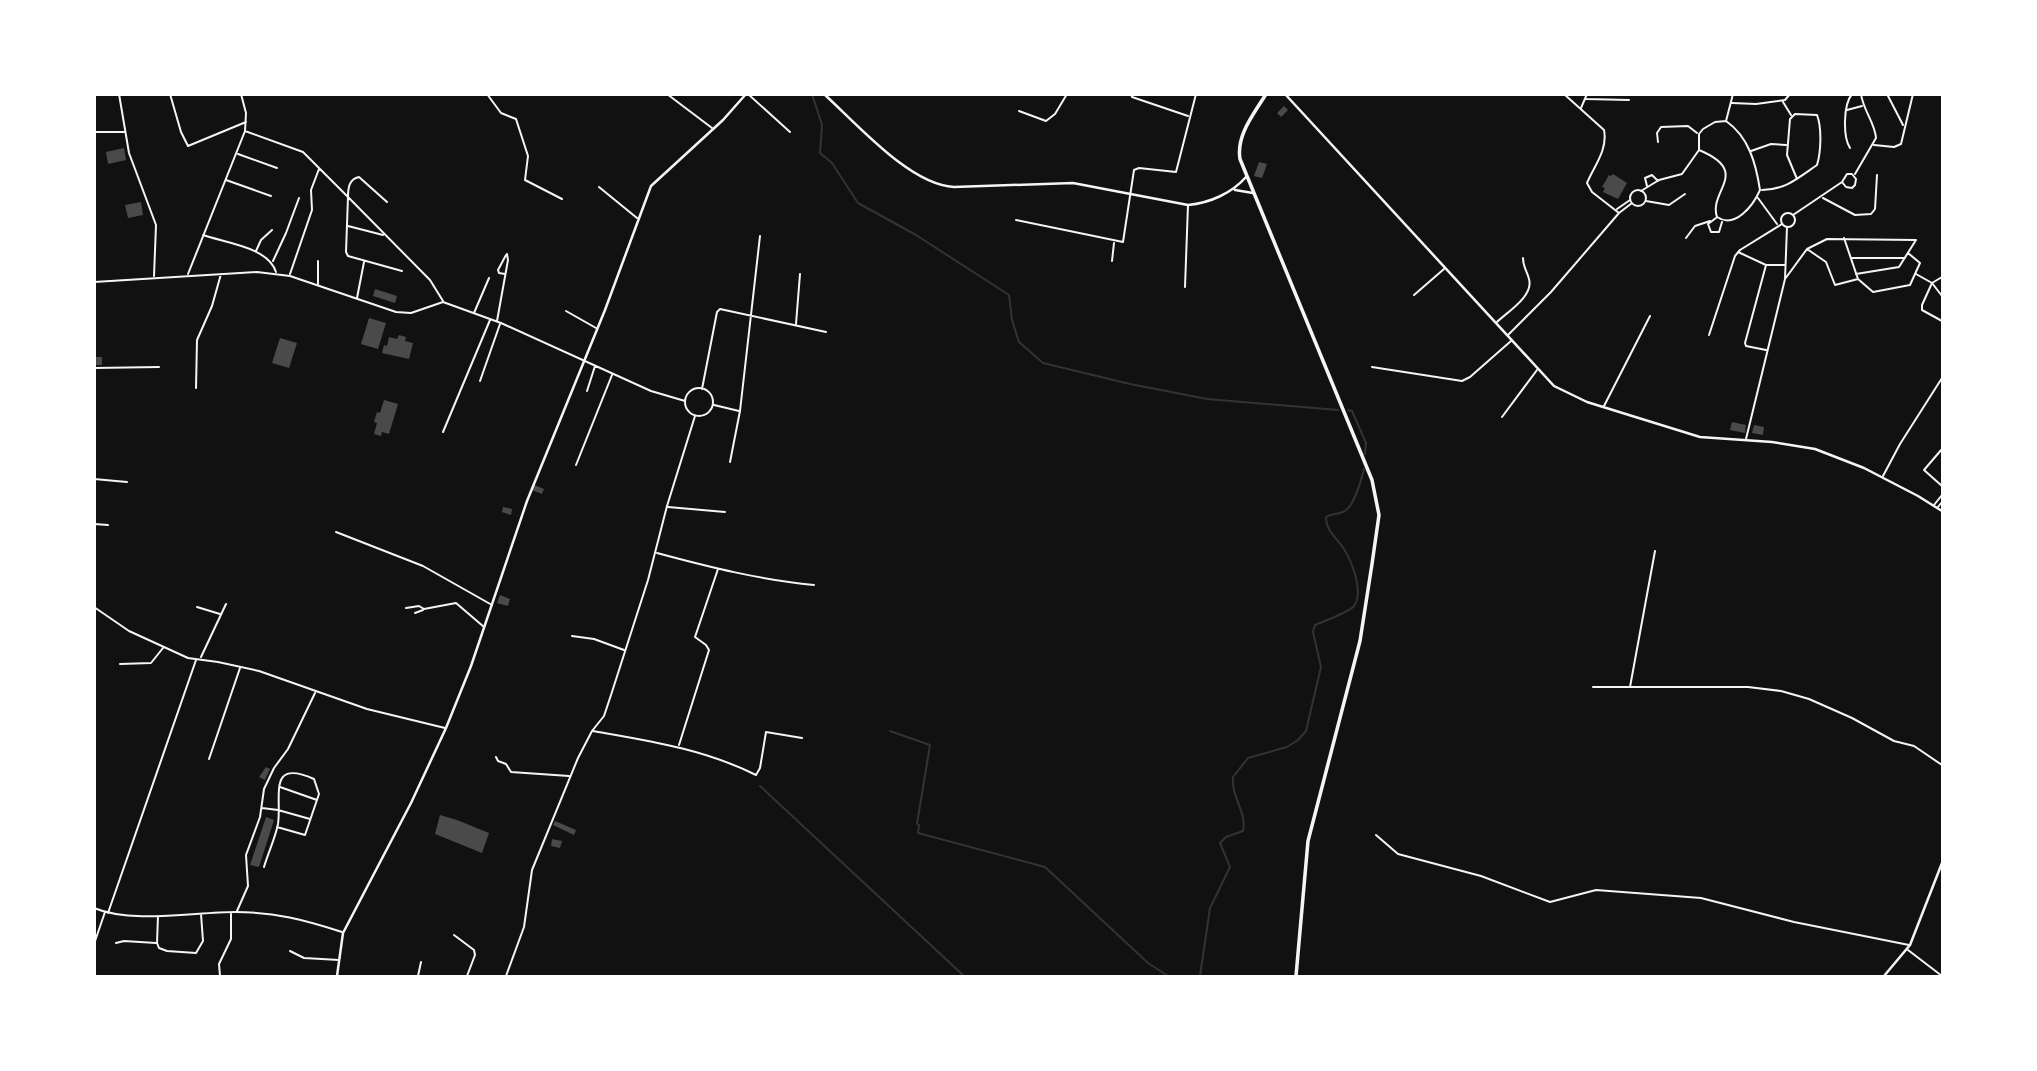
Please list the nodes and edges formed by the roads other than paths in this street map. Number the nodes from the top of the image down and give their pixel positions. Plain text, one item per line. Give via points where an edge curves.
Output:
1 (118, 94) edge
2 (170, 94) edge
3 (241, 94) edge
4 (487, 94) edge
5 (667, 94) edge
6 (747, 94) edge
7 (824, 94) edge
8 (1066, 94) edge
9 (1131, 94) edge
10 (1196, 94) edge
11 (1266, 94) edge
12 (1285, 94) edge
13 (1564, 94) edge
14 (1587, 94) edge
15 (1733, 94) edge
16 (1790, 94) edge
17 (1852, 94) edge
18 (1860, 94) edge
19 (1887, 94) edge
20 (1913, 94) edge
21 (1586, 99) junction
22 (1629, 100) dead end
23 (1783, 101) junction
24 (1731, 103) junction
25 (1863, 106) junction
26 (1580, 109) junction
27 (1846, 110) junction
28 (1019, 111) dead end
29 (1189, 116) junction
30 (1792, 116) junction
31 (247, 121) junction
32 (1726, 121) junction
33 (1904, 127) junction
34 (713, 129) junction
35 (245, 131) junction
36 (94, 132) edge
37 (125, 132) junction
38 (790, 132) dead end
39 (1699, 134) junction
40 (1658, 142) dead end
41 (1787, 145) junction
42 (1873, 145) junction
43 (1850, 148) dead end
44 (1699, 150) junction
45 (1750, 151) junction
46 (237, 154) junction
47 (276, 168) dead end
48 (320, 168) junction
49 (1854, 175) junction
50 (1877, 175) dead end
51 (1246, 177) junction
52 (1797, 179) junction
53 (225, 180) junction
54 (1658, 181) junction
55 (1842, 182) junction
56 (599, 187) dead end
57 (1647, 187) junction
58 (1235, 190) junction
59 (1760, 190) junction
60 (1641, 191) junction
61 (1130, 194) junction
62 (1253, 194) junction
63 (1685, 194) dead end
64 (271, 196) dead end
65 (348, 197) junction
66 (1757, 197) junction
67 (299, 198) dead end
68 (1822, 198) junction
69 (562, 199) dead end
70 (1631, 201) junction
71 (1645, 201) junction
72 (387, 202) dead end
73 (1188, 205) junction
74 (1615, 211) junction
75 (1619, 213) junction
76 (1793, 215) junction
77 (1717, 218) junction
78 (638, 219) junction
79 (1016, 220) dead end
80 (1711, 220) junction
81 (1722, 221) junction
82 (1782, 224) junction
83 (1778, 225) junction
84 (347, 226) junction
85 (1787, 227) junction
86 (272, 230) dead end
87 (203, 235) junction
88 (386, 236) junction
89 (760, 236) dead end
90 (1844, 237) junction
91 (1686, 238) dead end
92 (1114, 242) junction
93 (1807, 249) junction
94 (255, 252) junction
95 (1738, 252) junction
96 (1908, 253) junction
97 (1523, 258) dead end
98 (1850, 258) junction
99 (1905, 258) junction
100 (272, 261) junction
101 (318, 261) dead end
102 (364, 261) junction
103 (1112, 261) dead end
104 (1766, 265) junction
105 (1786, 265) junction
106 (1444, 268) junction
107 (402, 271) dead end
108 (222, 273) junction
109 (276, 273) junction
110 (1915, 273) junction
111 (800, 274) dead end
112 (1856, 274) junction
113 (187, 275) junction
114 (506, 275) junction
115 (290, 276) junction
116 (154, 277) junction
117 (1942, 277) edge
118 (489, 278) dead end
119 (1784, 279) junction
120 (1858, 279) junction
121 (94, 282) edge
122 (1932, 283) junction
123 (318, 285) junction
124 (1185, 287) dead end
125 (1414, 295) dead end
126 (1942, 296) edge
127 (357, 299) junction
128 (443, 302) junction
129 (566, 311) dead end
130 (474, 313) junction
131 (749, 315) junction
132 (1650, 316) dead end
133 (490, 319) junction
134 (1942, 321) edge
135 (499, 323) junction
136 (1496, 323) junction
137 (796, 325) junction
138 (597, 328) junction
139 (826, 332) dead end
140 (1709, 335) dead end
141 (1508, 336) junction
142 (1512, 340) junction
143 (1767, 351) junction
144 (584, 360) junction
145 (596, 365) junction
146 (159, 367) dead end
147 (1371, 367) dead end
148 (94, 369) edge
149 (1538, 369) junction
150 (613, 374) junction
151 (1942, 378) edge
152 (480, 381) dead end
153 (196, 388) dead end
154 (702, 389) junction
155 (587, 391) dead end
156 (685, 401) junction
157 (713, 404) junction
158 (1604, 407) junction
159 (740, 411) junction
160 (695, 416) junction
161 (1502, 417) dead end
162 (443, 432) dead end
163 (1746, 440) junction
164 (1942, 449) edge
165 (730, 462) dead end
166 (576, 465) dead end
167 (1882, 477) junction
168 (94, 479) edge
169 (127, 482) dead end
170 (1942, 486) edge
171 (1942, 495) edge
172 (1942, 502) edge
173 (667, 506) junction
174 (1935, 506) junction
175 (1942, 511) edge
176 (725, 512) dead end
177 (94, 524) edge
178 (108, 525) dead end
179 (336, 532) dead end
180 (1655, 551) dead end
181 (656, 553) junction
182 (718, 569) junction
183 (814, 585) dead end
184 (226, 604) dead end
185 (492, 606) junction
186 (94, 607) edge
187 (197, 607) dead end
188 (406, 608) dead end
189 (424, 609) junction
190 (415, 613) dead end
191 (221, 614) junction
192 (485, 628) junction
193 (572, 636) dead end
194 (163, 647) junction
195 (625, 650) junction
196 (198, 659) junction
197 (120, 664) dead end
198 (240, 667) junction
199 (1594, 687) dead end
200 (1630, 687) junction
201 (316, 691) junction
202 (446, 728) junction
203 (592, 731) junction
204 (802, 738) dead end
205 (679, 746) junction
206 (496, 757) dead end
207 (209, 760) dead end
208 (1942, 765) edge
209 (570, 776) junction
210 (279, 786) junction
211 (317, 800) junction
212 (261, 808) junction
213 (278, 810) junction
214 (310, 819) junction
215 (277, 827) junction
216 (1376, 835) dead end
217 (1942, 863) edge
218 (264, 867) dead end
219 (94, 908) edge
220 (231, 912) junction
221 (236, 912) junction
222 (106, 913) junction
223 (201, 913) junction
224 (158, 915) junction
225 (343, 933) junction
226 (454, 935) dead end
227 (116, 943) dead end
228 (157, 943) junction
229 (94, 944) edge
230 (1908, 947) junction
231 (290, 951) dead end
232 (339, 960) junction
233 (421, 962) dead end
234 (220, 976) edge
235 (337, 976) edge
236 (418, 976) edge
237 (467, 976) edge
238 (506, 976) edge
239 (1296, 976) edge
240 (1884, 976) edge
241 (1942, 976) edge

1 - 37 street
2 - 31 street via 188,146
3 - 31 street
4 - 69 street via 501,113 516,119 528,156 525,180
5 - 34 street
6 - 34 main road
6 - 38 street
7 - 61 main road via 909,169 937,185 1064,182
8 - 28 street via 1046,121
9 - 29 street
10 - 29 street
11 - 51 highway via 1240,142
12 - 106 main road
13 - 26 street
14 - 21 street
15 - 24 street
16 - 23 street
17 - 27 street
18 - 25 street
19 - 33 street
20 - 33 street
21 - 22 street
21 - 26 street
23 - 24 street
23 - 30 street
24 - 32 street
25 - 27 street
25 - 42 street via 1876,132
26 - 74 street via 1600,124 1606,135 1588,179 1589,189
27 - 43 street
29 - 61 street via 1176,172 1135,169
30 - 41 street
30 - 52 street via 1812,114 1819,119 1819,162
31 - 35 street
32 - 39 street via 1708,125
32 - 45 street via 1741,133
33 - 42 street via 1899,146
34 - 78 main road via 657,178
35 - 46 street
35 - 48 street via 297,148
36 - 37 street
37 - 116 street via 156,225
39 - 40 street via 1688,126 1661,128
39 - 44 street
41 - 45 street via 1771,144
41 - 52 street
42 - 49 street
44 - 54 street via 1682,174
44 - 77 street via 1719,159 1724,168
45 - 59 street
46 - 47 street
46 - 53 street
48 - 65 street
48 - 115 street via 311,190 312,210
49 - 55 street via 1847,174
49 - 55 street via 1853,187
50 - 68 street via 1871,214 1855,215
51 - 58 main road
51 - 62 highway
52 - 59 street via 1777,190
53 - 64 street
53 - 87 street
54 - 57 street
54 - 57 street via 1648,176
55 - 68 street
56 - 78 street
57 - 60 street
58 - 62 main road
58 - 73 main road
59 - 66 street
60 - 70 street via 1633,192
60 - 71 street
61 - 73 main road
61 - 92 street via 1124,241
62 - 239 highway via 1372,480 1379,515 1360,641 1308,841
63 - 71 street via 1669,205
65 - 72 street via 349,185 359,177
65 - 84 street
65 - 88 street
66 - 81 street via 1737,218
66 - 83 street
67 - 100 street
68 - 76 street
70 - 71 street via 1639,205
70 - 74 street
70 - 75 street
73 - 124 street
74 - 75 street
75 - 141 street
76 - 82 street via 1783,215
76 - 85 street via 1795,222
77 - 80 street
77 - 81 street
78 - 138 main road
79 - 92 street
80 - 81 street via 1713,234 1720,232
80 - 91 street via 1695,226
82 - 83 street
82 - 85 street
83 - 95 street
84 - 88 street
84 - 102 street via 346,254
85 - 105 street
86 - 94 street
87 - 94 street
87 - 113 street
88 - 128 street via 430,280
89 - 131 street
90 - 93 street
90 - 96 street via 1915,240
90 - 98 street
92 - 103 street
93 - 119 street
93 - 120 street via 1826,262 1834,284
94 - 100 street
95 - 104 street
95 - 140 street
96 - 99 street
96 - 110 street via 1919,261
97 - 136 street via 1528,292
98 - 99 street
98 - 112 street
99 - 112 street via 1899,267
100 - 109 street
101 - 123 street
102 - 107 street
102 - 127 street
104 - 105 street
104 - 143 street via 1745,343
105 - 119 street
106 - 125 street
106 - 136 main road
108 - 109 street
108 - 113 street
108 - 153 street via 197,340
109 - 115 street
110 - 120 street via 1908,286 1875,292
110 - 122 street
111 - 137 street
112 - 120 street
113 - 116 street
114 - 114 street via 498,270 507,254 509,256
114 - 135 street
115 - 123 street
116 - 121 street
117 - 122 street
118 - 130 street
119 - 143 street
122 - 126 street
122 - 134 street via 1921,308
123 - 127 street
127 - 128 street via 401,313
128 - 130 street
129 - 138 street
130 - 133 street
131 - 137 street
131 - 154 street via 718,310
131 - 159 street
132 - 158 street
133 - 135 street
133 - 162 street
135 - 144 street
135 - 152 street
136 - 141 main road
137 - 139 street
138 - 144 main road
141 - 142 main road
142 - 147 street via 1462,381
142 - 149 main road
143 - 163 street
144 - 145 street
144 - 185 main road via 527,501
145 - 150 street
145 - 155 street
146 - 148 street
149 - 158 main road via 1563,392
149 - 161 street
150 - 156 street
150 - 166 street
151 - 167 street
154 - 156 street via 691,391
154 - 157 street
156 - 160 street
157 - 159 street
157 - 160 street via 706,414
158 - 163 main road via 1700,437
159 - 165 street
160 - 173 street
163 - 167 main road via 1807,447
164 - 170 street via 1924,470
167 - 174 main road
168 - 169 street
171 - 174 street
172 - 174 street
173 - 176 street
173 - 181 street
174 - 175 main road
177 - 178 street
179 - 185 street via 424,566
180 - 200 street
181 - 182 street
181 - 195 street
182 - 183 street
182 - 205 street via 695,637 709,650
184 - 191 street
185 - 192 main road
186 - 194 street
187 - 191 street
188 - 189 street
189 - 190 street
189 - 192 street via 456,603
191 - 196 street
192 - 202 main road
193 - 195 street
194 - 196 street
194 - 197 street via 151,663
195 - 203 street via 604,716
196 - 198 street
196 - 222 street
198 - 201 street
198 - 207 street
199 - 200 street
200 - 208 street via 1781,691 1914,746
201 - 202 street via 397,718
201 - 212 street via 268,780
202 - 225 main road
203 - 205 street
203 - 209 street
204 - 205 street via 766,732 757,775
206 - 209 street via 511,772
209 - 238 street via 532,870 524,927
210 - 211 street
210 - 211 street via 289,772 296,771 314,779
210 - 213 street
211 - 214 street
212 - 213 street
212 - 221 street via 246,855 248,886
213 - 214 street
213 - 215 street
214 - 215 street via 305,835
215 - 218 street
216 - 230 street via 1398,854 1481,876 1550,902 1596,891 1701,898
217 - 230 main road
219 - 222 street
220 - 221 street
220 - 223 street
220 - 234 street via 231,939 219,964
221 - 225 street via 292,916
222 - 224 street
222 - 229 street
223 - 224 street
223 - 228 street via 203,942 198,951 167,951
224 - 228 street
225 - 232 main road
226 - 237 street via 474,950
227 - 228 street
230 - 240 main road
230 - 241 street
231 - 232 street via 304,958
232 - 235 main road
233 - 236 street

